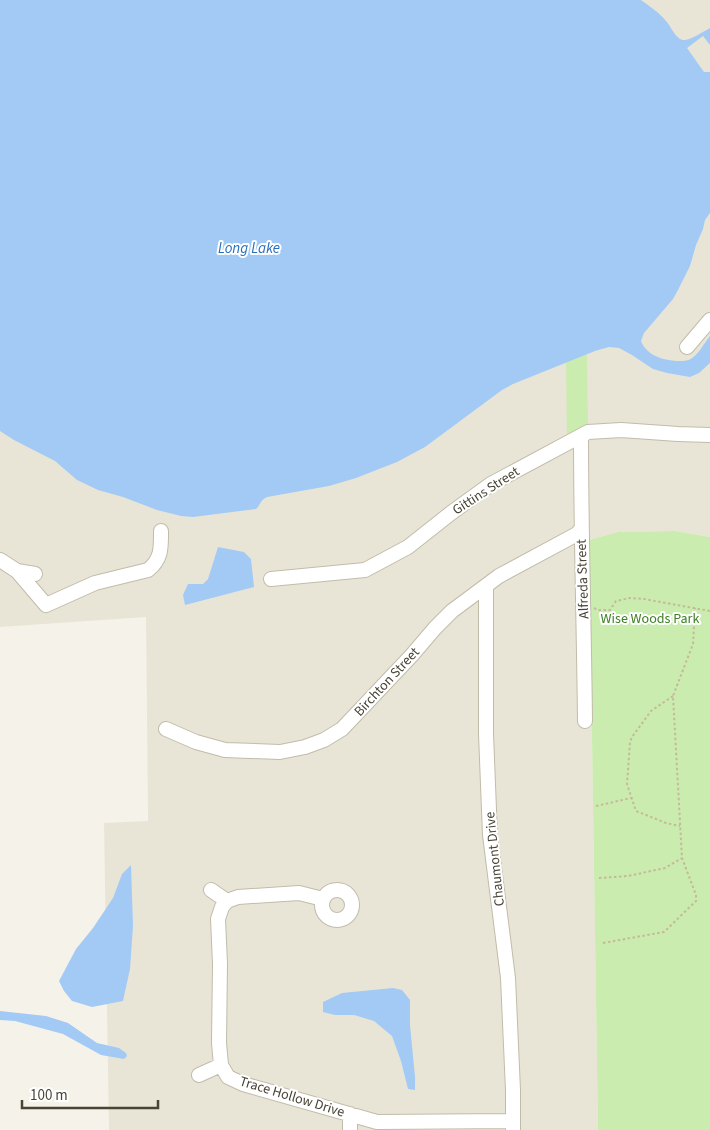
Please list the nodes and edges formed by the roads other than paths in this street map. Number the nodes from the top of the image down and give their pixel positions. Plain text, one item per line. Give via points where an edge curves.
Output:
1 (710, 320) edge
2 (687, 347) dead end
3 (710, 435) edge
4 (581, 436) junction
5 (582, 529) junction
6 (161, 531) dead end
7 (0, 560) edge
8 (17, 571) junction
9 (35, 574) dead end
10 (271, 579) dead end
11 (486, 587) junction
12 (585, 721) dead end
13 (166, 729) dead end
14 (211, 890) dead end
15 (323, 900) dead end
16 (227, 901) junction
17 (221, 1065) junction
18 (199, 1075) dead end
19 (350, 1114) junction
20 (513, 1126) edge
21 (350, 1130) edge

1 - 2 street
3 - 4 street, Gittins Street via 621,430 588,432
4 - 5 street, Alfreda Street
4 - 10 street, Gittins Street via 491,484 408,547 365,570
5 - 11 street, Birchton Street via 499,576
5 - 12 street, Alfreda Street
6 - 8 street via 160,556 148,570 96,584 46,605
7 - 8 street
8 - 9 street
11 - 13 street, Birchton Street via 452,611 342,729 324,740 280,752 225,750
11 - 20 street, Chaumont Drive via 490,835 508,978
14 - 16 street
15 - 16 street via 299,893 238,896
16 - 17 street via 218,919
17 - 18 street
17 - 19 street, Trace Hollow Drive via 228,1077 242,1084
19 - 20 street, Trace Hollow Drive via 377,1122
19 - 21 street

